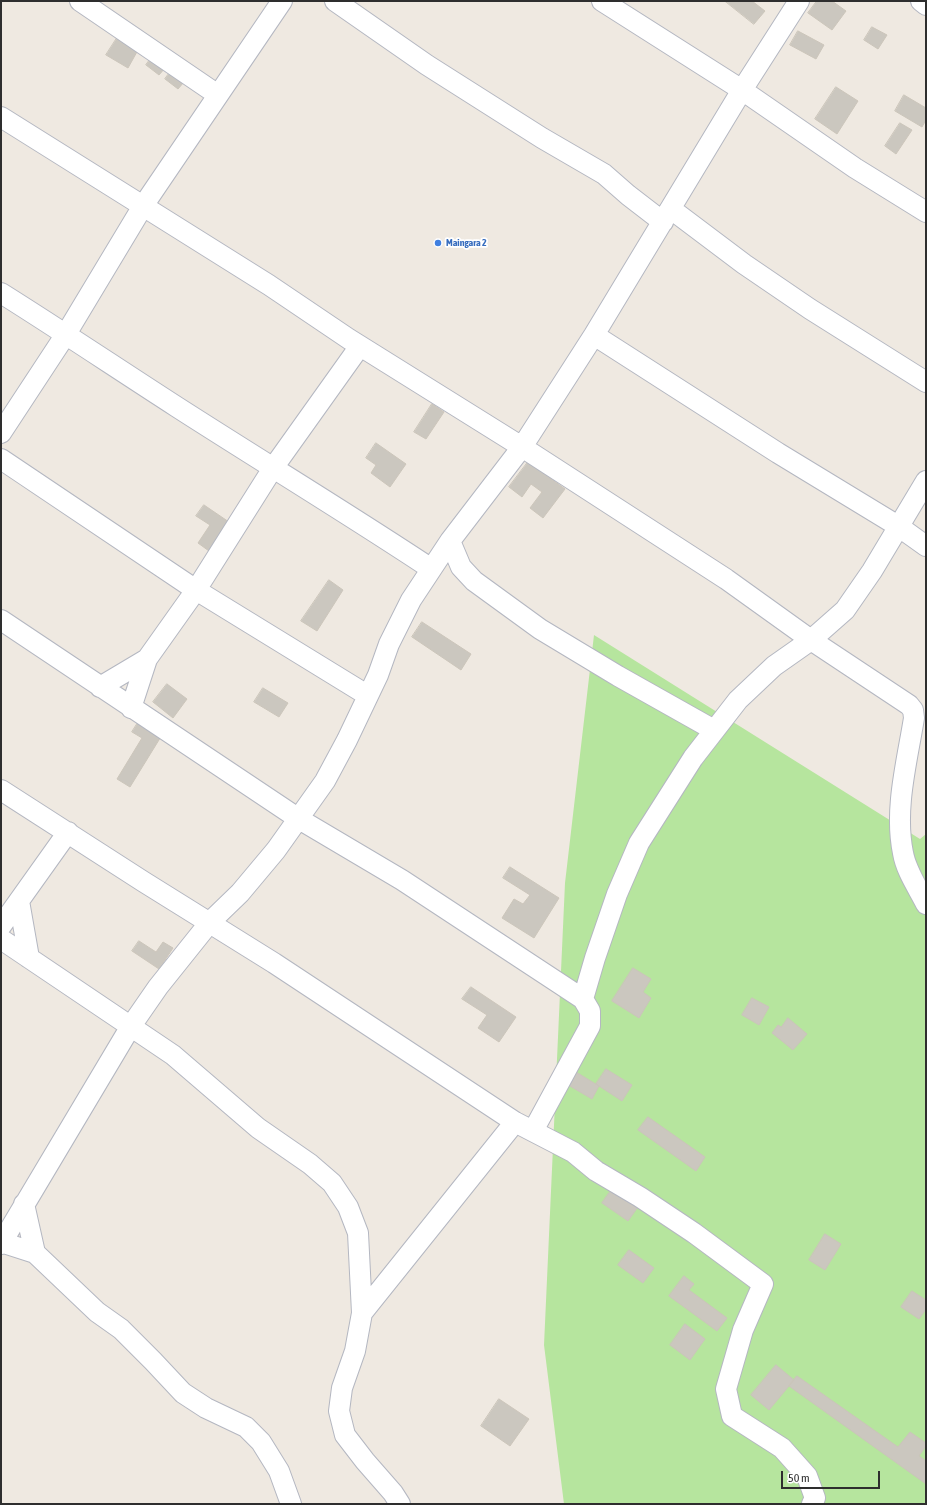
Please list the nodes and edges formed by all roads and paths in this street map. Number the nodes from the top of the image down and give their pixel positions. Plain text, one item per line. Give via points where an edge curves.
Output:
1 (80, 1) edge
2 (282, 1) edge
3 (335, 1) edge
4 (602, 1) edge
5 (799, 1) edge
6 (921, 1) edge
7 (926, 5) edge
8 (742, 90) junction
9 (218, 95) junction
10 (1, 117) edge
11 (143, 206) junction
12 (926, 212) edge
13 (667, 215) junction
14 (1, 293) edge
15 (66, 334) junction
16 (594, 335) junction
17 (360, 346) junction
18 (926, 382) edge
19 (1, 433) edge
20 (522, 447) junction
21 (1, 459) edge
22 (273, 468) junction
23 (926, 481) edge
24 (898, 526) junction
25 (450, 541) junction
26 (926, 546) edge
27 (430, 568) junction
28 (196, 590) junction
29 (1, 620) edge
30 (812, 640) junction
31 (147, 659) junction
32 (100, 687) junction
33 (367, 695) junction
34 (131, 708) junction
35 (714, 730) junction
36 (1, 790) edge
37 (299, 819) junction
38 (68, 832) junction
39 (20, 901) junction
40 (926, 904) edge
41 (210, 922) junction
42 (1, 926) edge
43 (1, 939) edge
44 (29, 958) junction
45 (583, 998) junction
46 (131, 1026) junction
47 (515, 1122) junction
48 (533, 1131) junction
49 (24, 1204) junction
50 (1, 1243) edge
51 (35, 1253) junction
52 (362, 1313) junction
53 (291, 1504) edge
54 (400, 1504) edge
55 (812, 1504) edge

1 - 9 street
2 - 9 street
3 - 13 street via 426,65 604,174 628,195
4 - 8 street
5 - 8 street
6 - 7 street
8 - 12 street via 855,168
8 - 13 street
9 - 11 street
10 - 11 street
11 - 15 street
11 - 17 street
13 - 16 street
13 - 18 street
14 - 15 street
15 - 19 street
15 - 22 street
16 - 20 street
16 - 24 street via 778,453
17 - 20 street
17 - 22 street
20 - 25 street
20 - 30 street via 726,579
21 - 28 street
22 - 27 street
22 - 28 street
23 - 24 street
24 - 26 street
24 - 30 street via 872,571 845,610
25 - 27 street
25 - 35 street via 461,567 474,581 540,629
27 - 33 street via 410,600
28 - 31 street
28 - 33 street
29 - 32 street
30 - 35 street via 774,666 738,700
30 - 40 street via 913,710 914,718 902,796 900,838 908,868
31 - 32 street
31 - 34 street
32 - 34 street
33 - 37 street via 325,781
34 - 37 street
35 - 45 street via 692,758 639,843 617,894
36 - 38 street
37 - 41 street via 240,893
37 - 45 street via 402,880
38 - 39 street
38 - 41 street
39 - 42 street
39 - 44 street
41 - 46 street via 158,987
41 - 47 street
43 - 44 street
44 - 46 street
45 - 48 street via 590,1011 590,1026
46 - 49 street
46 - 52 street via 172,1055 258,1128 310,1164 332,1183 348,1207 358,1233
47 - 48 street
47 - 52 street
48 - 55 street via 573,1152 596,1171 640,1197 764,1284 743,1330 726,1389 732,1416 782,1448 807,1476 815,1498
49 - 50 street
49 - 51 street
50 - 51 street
51 - 53 street via 96,1312 121,1329 183,1393 206,1408 246,1427 261,1442 279,1471
52 - 54 street via 355,1351 342,1388 339,1411 346,1435

